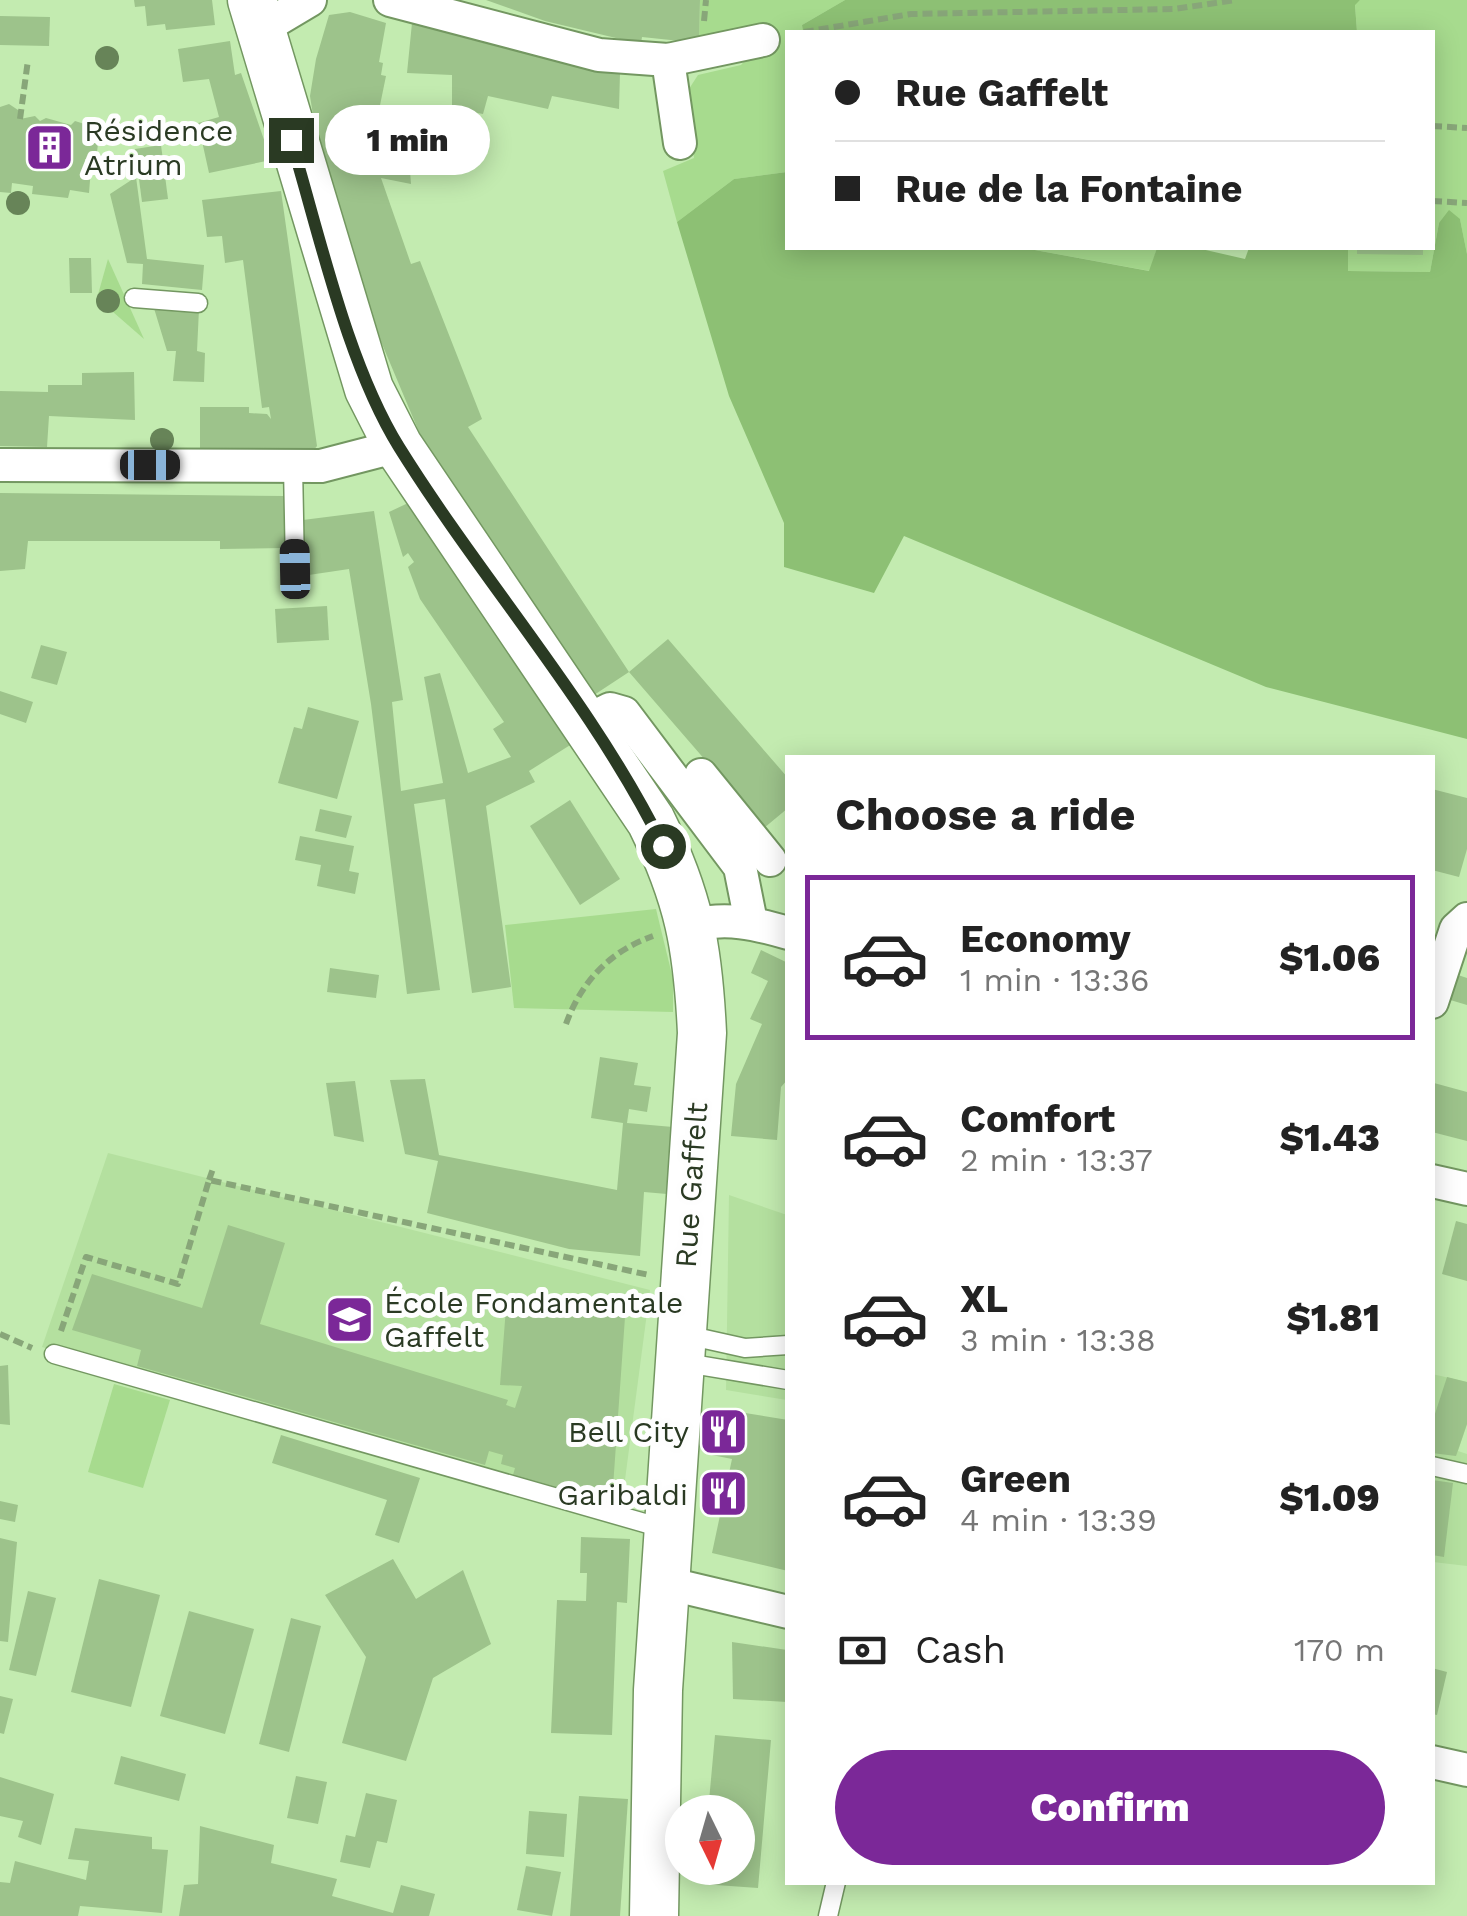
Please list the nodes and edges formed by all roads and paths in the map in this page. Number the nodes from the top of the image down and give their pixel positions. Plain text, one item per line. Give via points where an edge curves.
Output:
1 (310, 0) edge
2 (390, 0) edge
3 (1236, 0) edge
4 (255, 16) edge
5 (816, 30) edge
6 (763, 40) dead end
7 (28, 60) dead end
8 (668, 60) junction
9 (20, 119) dead end
10 (1435, 126) edge
11 (1467, 128) edge
12 (680, 143) dead end
13 (1435, 201) edge
14 (1467, 203) edge
15 (134, 298) dead end
16 (198, 302) dead end
17 (398, 446) junction
18 (0, 465) edge
19 (293, 466) junction
20 (295, 569) dead end
21 (633, 691) dead end
22 (586, 720) junction
23 (693, 782) junction
24 (770, 860) dead end
25 (1467, 919) edge
26 (750, 922) junction
27 (693, 924) junction
28 (785, 932) edge
29 (1435, 993) edge
30 (566, 1024) dead end
31 (214, 1166) dead end
32 (209, 1180) junction
33 (1435, 1182) edge
34 (1467, 1190) edge
35 (685, 1283) junction
36 (0, 1334) edge
37 (785, 1345) edge
38 (680, 1348) junction
39 (54, 1354) junction
40 (785, 1379) edge
41 (1435, 1467) edge
42 (1467, 1474) edge
43 (669, 1530) junction
44 (666, 1584) junction
45 (785, 1611) edge
46 (1435, 1763) edge
47 (1467, 1770) edge
48 (835, 1885) edge
49 (654, 1916) edge
50 (828, 1916) edge

1 - 4 street
2 - 8 street via 599,55
3 - 5 path via 1174,9 911,14
4 - 17 main road, Rue Gaffelt via 369,389
6 - 8 street
7 - 9 path
8 - 12 street
10 - 11 path
13 - 14 path
15 - 16 lane
17 - 19 street via 321,466
17 - 22 main road, Rue Gaffelt
18 - 19 street
19 - 20 lane
21 - 23 street
22 - 23 street via 610,708 624,713
22 - 27 main road, Rue Gaffelt via 651,821
23 - 24 street
23 - 26 street via 740,866
25 - 29 street via 1456,929
26 - 27 street
26 - 28 street
27 - 30 path via 640,941 594,972
27 - 35 main road, Rue Gaffelt via 702,1033
31 - 32 path
32 - 35 path
32 - 39 path via 178,1284 86,1257
33 - 34 street
35 - 38 main road, Rue Gaffelt
36 - 39 path
37 - 38 lane
38 - 40 lane
38 - 43 main road, Rue Gaffelt
39 - 43 lane
41 - 42 lane
43 - 44 main road, Rue Gaffelt
44 - 45 street
44 - 49 main road, Rue Gaffelt
46 - 47 street
48 - 50 lane

